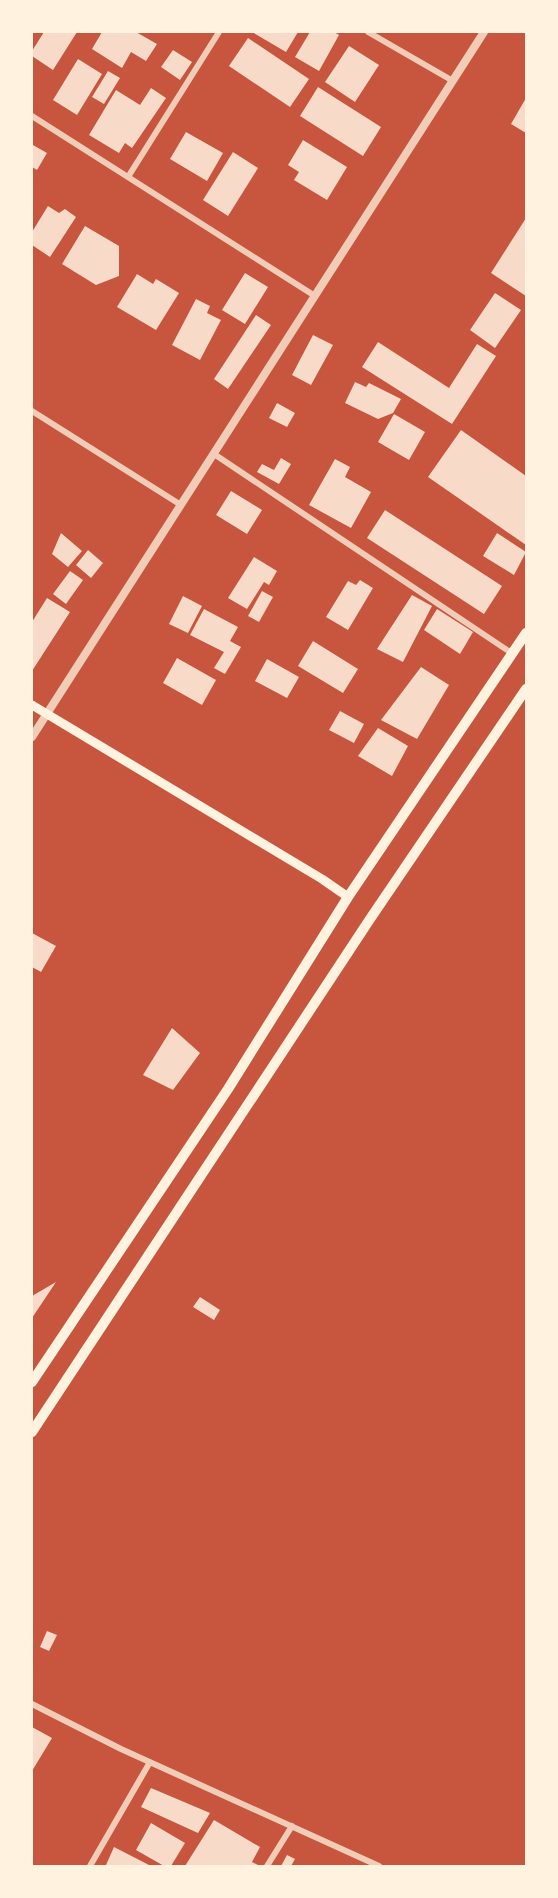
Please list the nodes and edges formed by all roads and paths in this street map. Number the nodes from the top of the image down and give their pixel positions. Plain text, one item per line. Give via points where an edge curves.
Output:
1 (219, 32) edge
2 (368, 32) edge
3 (484, 32) edge
4 (453, 81) junction
5 (32, 116) edge
6 (128, 177) junction
7 (315, 296) junction
8 (32, 411) edge
9 (214, 454) junction
10 (182, 505) junction
11 (526, 633) edge
12 (513, 654) junction
13 (526, 689) edge
14 (32, 705) edge
15 (46, 714) junction
16 (32, 737) edge
17 (348, 897) junction
18 (32, 1382) edge
19 (32, 1432) edge
20 (32, 1704) edge
21 (150, 1762) junction
22 (292, 1826) junction
23 (90, 1866) edge
24 (267, 1866) edge
25 (379, 1866) edge

1 - 6 street
2 - 4 street
3 - 4 street
4 - 7 street
5 - 6 street
6 - 7 street
7 - 9 street
8 - 10 street
9 - 10 street
9 - 12 street
10 - 15 street
11 - 12 highway
12 - 17 highway
13 - 19 highway
14 - 15 main road
15 - 16 street
15 - 17 main road
17 - 18 highway via 221,1099
20 - 21 street
21 - 22 street
21 - 23 street
22 - 24 street
22 - 25 street

